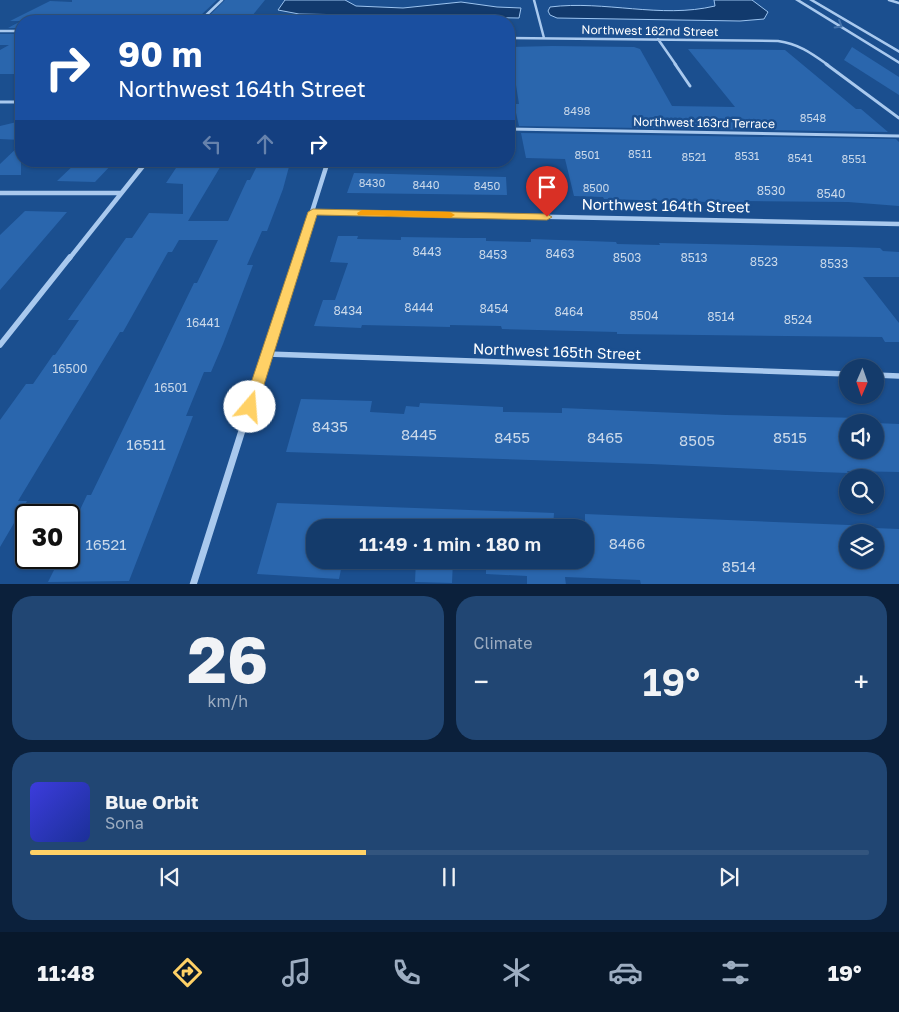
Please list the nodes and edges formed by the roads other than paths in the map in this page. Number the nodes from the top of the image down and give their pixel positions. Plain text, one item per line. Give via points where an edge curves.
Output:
1 (222, 0) edge
2 (534, 0) edge
3 (797, 0) edge
4 (811, 0) edge
5 (889, 0) edge
6 (899, 3) edge
7 (206, 15) edge
8 (0, 31) edge
9 (10, 31) junction
10 (15, 31) edge
11 (0, 37) edge
12 (515, 38) edge
13 (544, 38) junction
14 (658, 40) junction
15 (899, 52) edge
16 (899, 63) edge
17 (690, 86) dead end
18 (0, 102) edge
19 (15, 102) edge
20 (899, 118) edge
21 (515, 129) edge
22 (899, 136) edge
23 (142, 167) edge
24 (326, 167) edge
25 (0, 193) edge
26 (122, 193) junction
27 (313, 212) junction
28 (899, 224) edge
29 (0, 344) edge
30 (267, 354) junction
31 (839, 374) edge
32 (884, 375) edge
33 (899, 376) edge
34 (194, 584) edge

1 - 7 street
2 - 13 street
3 -> 16 street
4 - 15 street
5 - 6 street
8 - 9 street
9 - 10 street
9 - 11 street
12 - 13 street, Northwest 162nd Street
13 - 14 street, Northwest 162nd Street
14 - 17 street
14 - 20 street, Northwest 162nd Street via 792,43 806,49
18 - 19 street
21 - 22 street, Northwest 163rd Terrace
23 - 26 street
24 - 27 street
25 - 26 street
26 - 29 street
27 - 28 street, Northwest 164th Street
27 - 30 street
30 - 31 street, Northwest 165th Street
30 - 34 street
32 - 33 street

